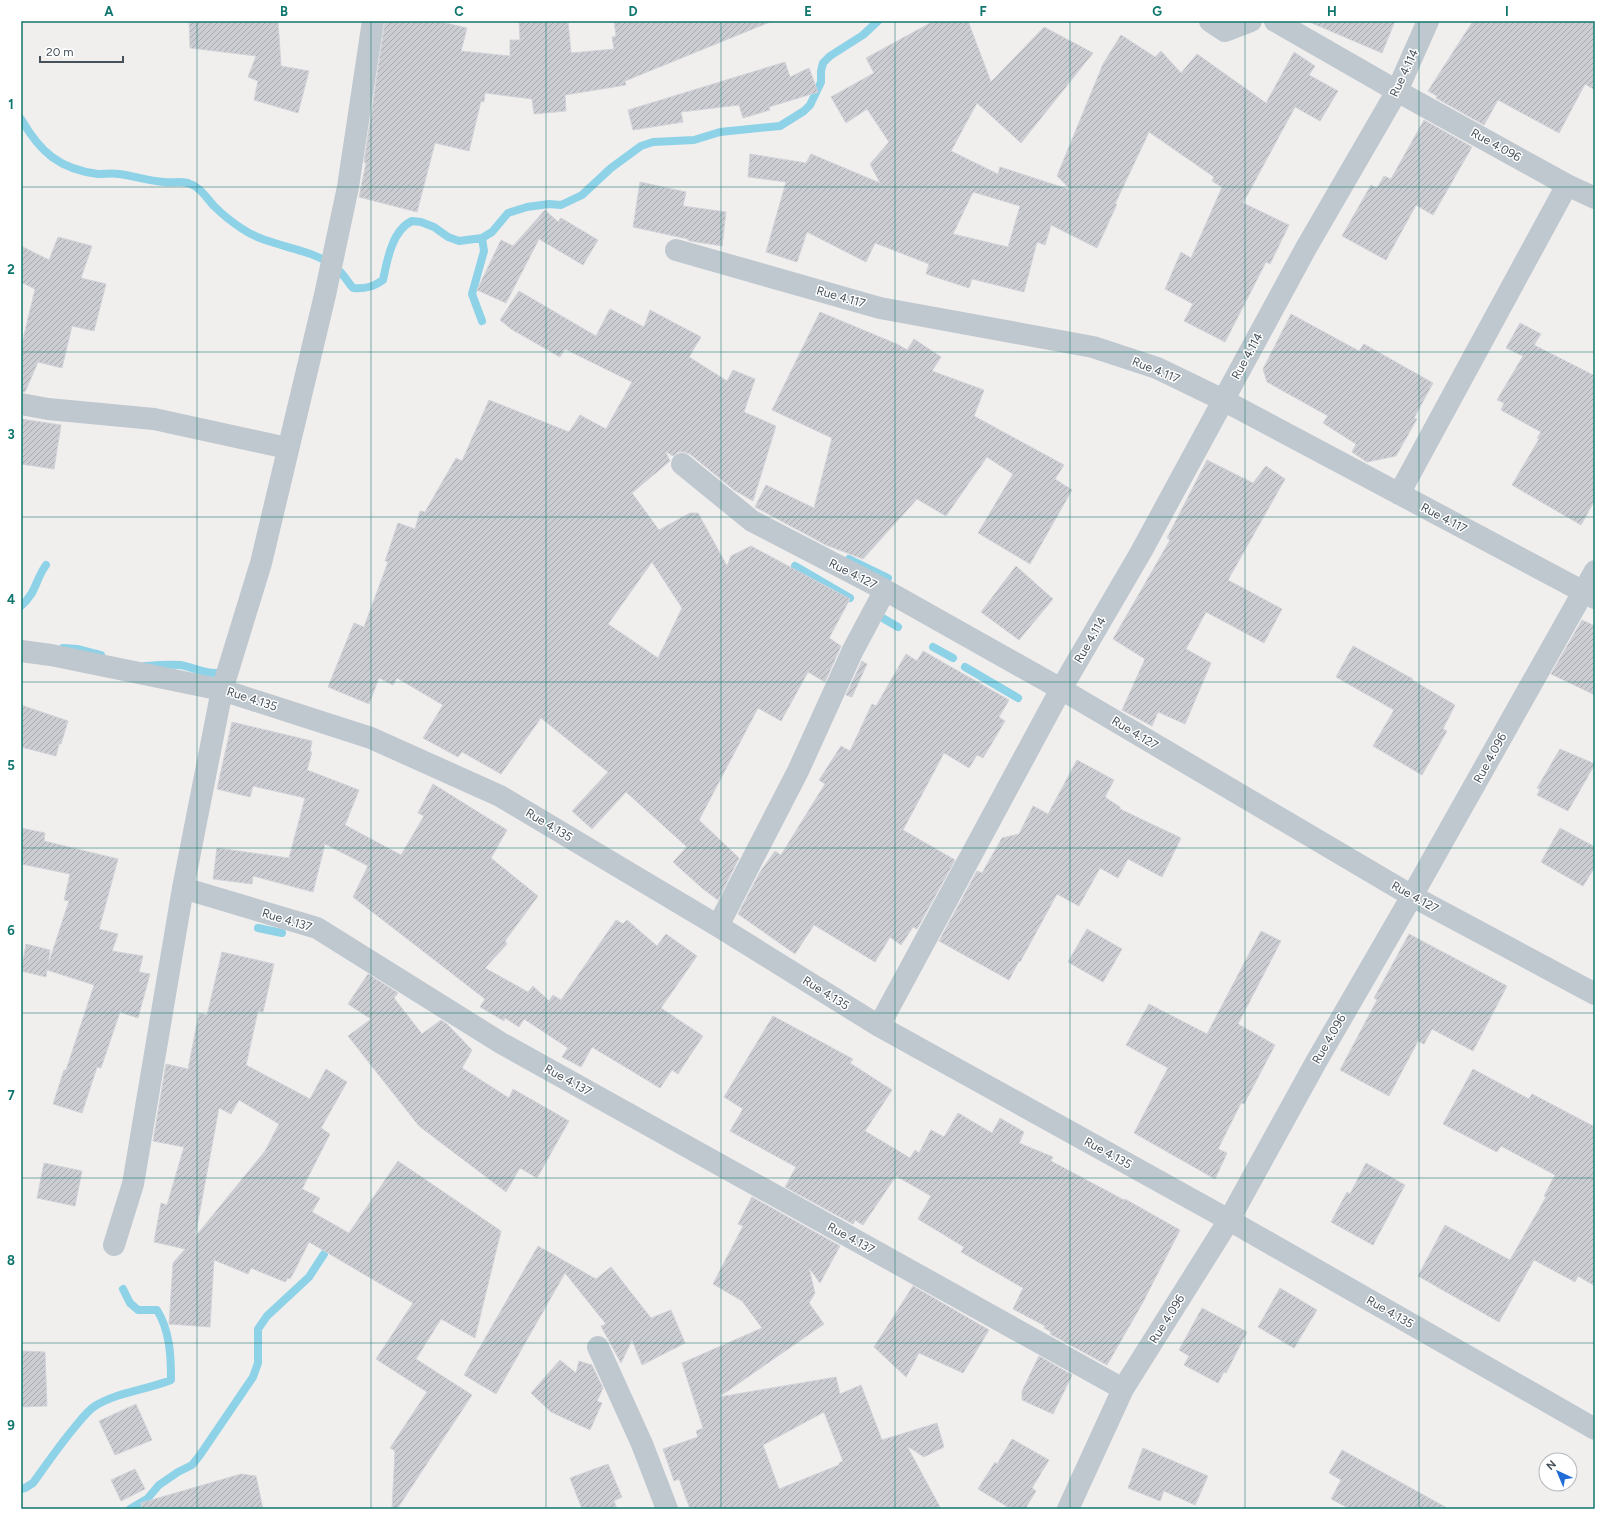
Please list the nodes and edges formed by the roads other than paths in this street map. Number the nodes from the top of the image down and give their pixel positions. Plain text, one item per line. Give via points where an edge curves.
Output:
1 (372, 21) edge
2 (1210, 21) edge
3 (1251, 21) edge
4 (1275, 21) edge
5 (1428, 21) edge
6 (1397, 91) junction
7 (1567, 184) junction
8 (1595, 198) edge
9 (676, 250) dead end
10 (1223, 400) junction
11 (21, 404) edge
12 (287, 448) junction
13 (682, 464) dead end
14 (1399, 494) junction
15 (1595, 571) edge
16 (885, 590) junction
17 (1589, 596) edge
18 (21, 651) edge
19 (1061, 689) junction
20 (222, 690) junction
21 (183, 888) junction
22 (1412, 896) junction
23 (718, 926) junction
24 (1595, 994) edge
25 (879, 1026) junction
26 (1229, 1220) junction
27 (114, 1245) dead end
28 (598, 1347) dead end
29 (1123, 1389) junction
30 (1595, 1429) edge
31 (667, 1509) edge
32 (1068, 1509) edge

1 - 12 street via 348,187 325,295
2 - 3 street via 1225,31
4 - 6 street, Rue 4.096
5 - 6 street, Rue 4.114
6 - 7 street, Rue 4.096
6 - 10 street, Rue 4.114 via 1306,248
7 - 8 street, Rue 4.096
7 - 14 street
9 - 10 street, Rue 4.117 via 880,308 1092,347 1157,368
10 - 14 street, Rue 4.117
10 - 19 street, Rue 4.114 via 1141,552
11 - 12 street via 154,419
12 - 20 street via 261,563
13 - 16 street, Rue 4.127 via 752,521
14 - 17 street, Rue 4.117
15 - 17 street, Rue 4.096
16 - 19 street, Rue 4.127
16 - 23 street via 853,650 798,771
17 - 22 street, Rue 4.096
18 - 20 street, Rue 4.135
19 - 22 street, Rue 4.127
19 - 25 street, Rue 4.114
20 - 21 street
20 - 23 street, Rue 4.135 via 371,738 500,796
21 - 27 street via 135,1176
21 - 29 street, Rue 4.137 via 317,928 501,1043
22 - 24 street, Rue 4.127
22 - 26 street, Rue 4.096
23 - 25 street, Rue 4.135
25 - 26 street, Rue 4.135
26 - 29 street, Rue 4.096
26 - 30 street, Rue 4.135
28 - 31 street via 642,1444
29 - 32 street, Rue 4.096

